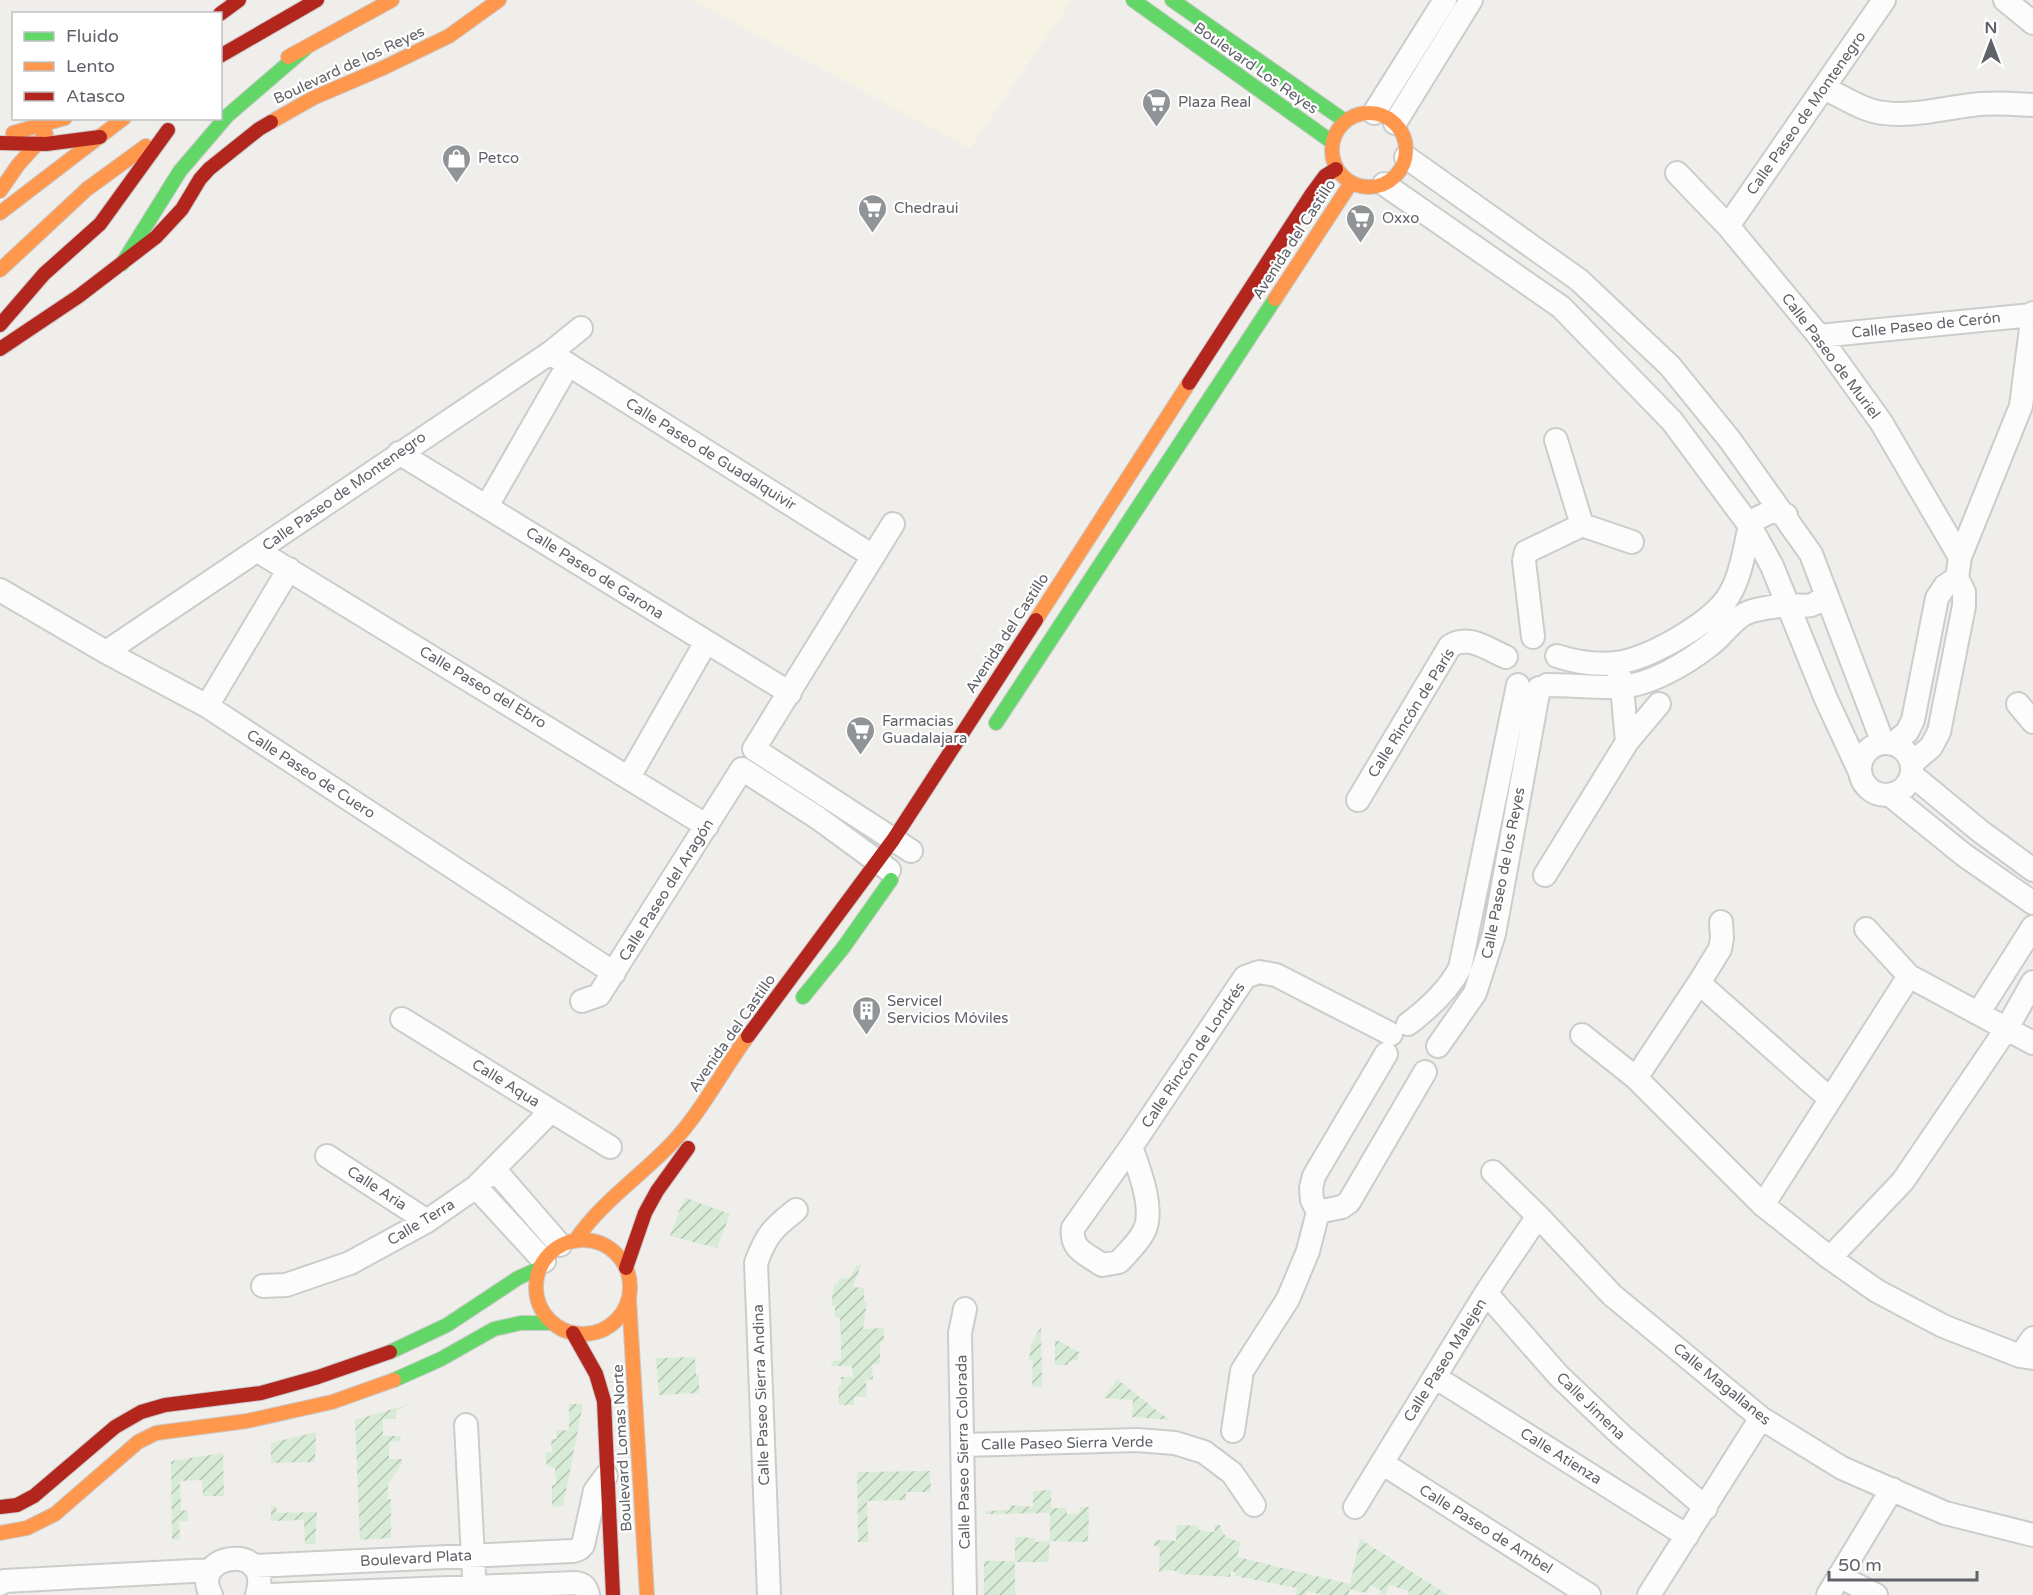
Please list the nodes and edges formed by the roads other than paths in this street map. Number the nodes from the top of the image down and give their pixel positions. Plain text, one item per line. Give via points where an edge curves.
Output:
1 (239, 0) edge
2 (317, 0) edge
3 (392, 0) edge
4 (499, 0) edge
5 (1133, 0) edge
6 (1172, 0) edge
7 (1445, 0) edge
8 (1471, 0) edge
9 (1884, 0) edge
10 (2005, 0) edge
11 (482, 5) edge
12 (222, 13) edge
13 (2033, 23) edge
14 (306, 48) junction
15 (222, 56) edge
16 (249, 79) dead end
17 (1824, 88) junction
18 (2033, 105) edge
19 (1374, 113) junction
20 (60, 120) edge
21 (63, 120) edge
22 (121, 120) edge
23 (1345, 121) junction
24 (1395, 123) junction
25 (0, 137) edge
26 (100, 137) junction
27 (1332, 142) junction
28 (0, 143) edge
29 (36, 144) junction
30 (1406, 157) junction
31 (1336, 169) junction
32 (1677, 173) dead end
33 (1351, 183) junction
34 (1384, 184) junction
35 (0, 190) edge
36 (0, 213) edge
37 (1496, 221) junction
38 (1728, 226) junction
39 (1477, 250) junction
40 (122, 264) junction
41 (0, 270) edge
42 (1593, 294) junction
43 (2033, 314) edge
44 (1572, 319) junction
45 (0, 325) edge
46 (581, 328) dead end
47 (1819, 336) junction
48 (0, 349) edge
49 (559, 359) junction
50 (1556, 440) dead end
51 (399, 453) junction
52 (487, 506) junction
53 (1786, 515) junction
54 (893, 524) dead end
55 (1582, 525) junction
56 (1750, 526) junction
57 (1632, 542) dead end
58 (258, 551) junction
59 (873, 556) junction
60 (1958, 567) junction
61 (289, 569) junction
62 (0, 590) edge
63 (1825, 595) junction
64 (1789, 605) junction
65 (1533, 637) junction
66 (705, 642) junction
67 (106, 652) junction
68 (1557, 656) junction
69 (1506, 657) junction
70 (1616, 663) junction
71 (1534, 686) junction
72 (1622, 687) junction
73 (790, 693) junction
74 (1659, 704) dead end
75 (2018, 704) dead end
76 (207, 706) junction
77 (2033, 722) edge
78 (990, 731) dead end
79 (1627, 742) junction
80 (1888, 744) junction
81 (784, 769) junction
82 (1912, 769) junction
83 (1860, 772) junction
84 (629, 777) junction
85 (772, 789) junction
86 (1890, 795) junction
87 (1358, 800) dead end
88 (707, 826) junction
89 (900, 856) junction
90 (2033, 870) edge
91 (1545, 875) dead end
92 (2033, 903) edge
93 (1721, 922) dead end
94 (2033, 927) edge
95 (1866, 929) dead end
96 (614, 973) junction
97 (1909, 976) junction
98 (2033, 982) edge
99 (1699, 983) junction
100 (582, 1001) dead end
101 (792, 1011) dead end
102 (1979, 1012) junction
103 (402, 1019) dead end
104 (2007, 1028) junction
105 (1582, 1035) dead end
106 (1395, 1038) junction
107 (2033, 1043) edge
108 (742, 1044) junction
109 (1438, 1046) junction
110 (756, 1055) dead end
111 (1425, 1072) junction
112 (1636, 1078) junction
113 (1830, 1099) junction
114 (551, 1111) junction
115 (696, 1137) dead end
116 (610, 1147) dead end
117 (1131, 1147) junction
118 (327, 1156) dead end
119 (495, 1170) junction
120 (1493, 1172) dead end
121 (477, 1187) junction
122 (1764, 1205) junction
123 (796, 1210) dead end
124 (1318, 1212) junction
125 (1538, 1216) junction
126 (427, 1221) junction
127 (567, 1243) junction
128 (1830, 1258) junction
129 (542, 1264) junction
130 (627, 1268) junction
131 (263, 1286) dead end
132 (1486, 1293) junction
133 (629, 1299) junction
134 (965, 1309) dead end
135 (553, 1323) junction
136 (573, 1333) junction
137 (2029, 1350) edge
138 (1435, 1377) junction
139 (141, 1412) junction
140 (1761, 1418) junction
141 (466, 1425) dead end
142 (1233, 1431) dead end
143 (156, 1433) junction
144 (622, 1438) junction
145 (963, 1445) junction
146 (1382, 1463) junction
147 (640, 1472) junction
148 (607, 1474) junction
149 (1892, 1489) junction
150 (1254, 1505) dead end
151 (0, 1507) edge
152 (1355, 1507) dead end
153 (1706, 1508) junction
154 (0, 1533) edge
155 (2033, 1535) edge
156 (1687, 1536) junction
157 (473, 1555) junction
158 (253, 1566) junction
159 (211, 1570) junction
160 (1839, 1576) junction
161 (0, 1584) edge
162 (585, 1589) edge
163 (475, 1591) edge
164 (212, 1595) edge
165 (257, 1595) edge
166 (270, 1595) edge
167 (613, 1595) edge
168 (647, 1595) edge
169 (769, 1595) edge
170 (965, 1595) edge
171 (1589, 1595) edge
172 (1649, 1595) edge
173 (1828, 1595) edge
174 (1876, 1595) edge

1 - 12 main road
2 - 15 main road
3 - 14 main road
4 - 11 main road, Boulevard de los Reyes
5 - 27 main road, Boulevard Los Reyes
6 - 23 main road, Boulevard Los Reyes
7 - 19 street
8 - 24 street
9 - 17 street, Calle Paseo de Montenegro
10 - 13 street
11 - 40 main road, Boulevard de los Reyes via 449,36 312,98 259,129 209,169 170,224
14 - 16 main road
14 - 40 main road via 227,116 180,171
17 - 18 street via 1885,114 1976,104
17 - 38 street, Calle Paseo de Montenegro
19 - 23 main road via 1358,114
19 - 24 main road
20 - 25 main road
21 - 29 main road
22 - 26 main road
23 - 27 main road
24 - 30 main road via 1406,145
26 - 29 main road
26 - 36 main road
27 - 31 main road
28 - 29 main road
29 - 35 main road
30 - 34 main road via 1399,172
30 - 37 street
31 - 33 main road
31 - 89 main road, Avenida del Castillo via 1325,176 1311,195
32 - 38 street, Calle Paseo de Muriel
33 - 34 main road via 1361,187
33 - 78 main road, Avenida del Castillo
34 - 39 street
37 - 39 street
37 - 42 street
38 - 47 street, Calle Paseo de Muriel
39 - 44 street via 1561,307
40 - 48 main road, Boulevard de los Reyes
41 - 45 main road via 87,189 172,127 100,224 44,274
42 - 44 street
42 - 53 street via 1670,366
43 - 47 street, Calle Paseo de Cerón
43 - 60 street via 2020,406
44 - 56 street via 1672,421
46 - 49 street, Calle Paseo de Montenegro
47 - 60 street, Calle Paseo de Muriel via 1881,422
49 - 51 street, Calle Paseo de Montenegro
49 - 52 street
49 - 59 street, Calle Paseo de Guadalquivir
50 - 55 street
51 - 52 street, Calle Paseo de Garona
51 - 58 street, Calle Paseo de Montenegro
52 - 66 street, Calle Paseo de Garona
53 - 56 street via 1772,511
53 - 63 street via 1811,554
54 - 59 street
55 - 57 street
55 - 65 street via 1526,552
56 - 64 street
56 - 70 street via 1733,587 1712,615 1681,637
58 - 61 street, Calle Paseo del Ebro
58 - 67 street, Calle Paseo de Montenegro
59 - 73 street
60 - 80 street via 1937,598 1912,720 1907,732
60 - 82 street, Calle Paseo de Muriel via 1964,606 1939,732
61 - 76 street
61 - 84 street, Calle Paseo del Ebro
62 - 67 street, Calle Paseo de Cuero
63 - 64 street via 1817,604
63 - 80 street
64 - 72 street via 1752,611 1682,665
64 - 83 street
65 - 68 street via 1548,643
65 - 69 street via 1516,643
66 - 73 street, Calle Paseo de Garona
66 - 84 street
67 - 76 street, Calle Paseo de Cuero
68 - 70 street via 1574,662
68 - 71 street via 1557,672
69 - 71 street via 1507,673
69 - 87 street, Calle Rincón de París via 1468,640 1450,646
70 - 72 street
71 - 72 street
71 - 106 street, Calle Paseo de los Reyes via 1460,968 1428,1009
71 - 109 street, Calle Paseo de los Reyes via 1494,934 1475,993
72 - 79 street
73 - 81 street via 754,749
74 - 79 street
75 - 77 street
76 - 96 street, Calle Paseo de Cuero
79 - 91 street
80 - 82 street via 1901,748
80 - 83 street via 1866,753
81 - 85 street
81 - 89 street
82 - 86 street via 1908,785
82 - 90 street via 1980,831
83 - 86 street via 1870,790
84 - 88 street, Calle Paseo del Ebro
85 - 88 street, Calle Paseo del Aragón via 742,769
85 - 89 street via 818,818
86 - 92 street via 1964,855
88 - 96 street, Calle Paseo del Aragón
89 - 101 main road, Avenida del Castillo via 843,948
89 - 108 main road, Avenida del Castillo
93 - 99 street via 1720,949
94 - 102 street
95 - 97 street
96 - 100 street, Calle Paseo del Aragón via 599,994
97 - 102 street
97 - 113 street
98 - 104 street
99 - 112 street
99 - 113 street
102 - 104 street
103 - 114 street, Calle Aqua
104 - 107 street
104 - 128 street via 1903,1181
105 - 112 street
106 - 109 street via 1418,1025 1427,1029
106 - 111 street via 1389,1063 1396,1071 1415,1076
106 - 117 street, Calle Rincón de Londrés via 1276,975 1259,972 1245,977
106 - 124 street via 1314,1176 1312,1194
108 - 110 main road
108 - 127 main road, Avenida del Castillo via 672,1143
109 - 111 street via 1433,1066
111 - 124 street via 1349,1202
112 - 122 street
113 - 122 street
114 - 116 street, Calle Aqua
114 - 119 street, Calle Terra
115 - 130 main road via 645,1213
117 - 117 street, Calle Rincón de Londrés via 1073,1228 1074,1245 1102,1265 1119,1262 1146,1226 1146,1191
118 - 126 street, Calle Aria
119 - 121 street, Calle Terra
119 - 127 street
120 - 125 street, Calle Magallanes
121 - 126 street, Calle Terra
121 - 129 street
122 - 128 street
123 - 169 street, Calle Paseo Sierra Andina via 773,1228 756,1263
124 - 142 street via 1308,1251 1288,1299 1242,1371
125 - 132 street, Calle Paseo Malejen
125 - 140 street, Calle Magallanes via 1612,1294
126 - 131 street, Calle Terra via 351,1263 286,1285
127 - 129 main road via 551,1252
127 - 130 main road via 590,1240 605,1245
128 - 137 street via 1877,1291 1943,1326
129 - 135 main road via 536,1282 537,1298
129 - 139 main road via 447,1325 390,1352 261,1393
130 - 133 main road
132 - 138 street, Calle Paseo Malejen
132 - 153 street, Calle Jimena via 1559,1376
133 - 136 main road via 613,1323 588,1334
133 - 144 main road, Boulevard Lomas Norte
134 - 145 street, Calle Paseo Sierra Colorada via 960,1334
135 - 136 main road
135 - 143 main road via 521,1323 494,1329 386,1384 332,1401 247,1421
136 - 144 main road, Boulevard Lomas Norte via 595,1371
138 - 146 street, Calle Paseo Malejen
138 - 156 street, Calle Atienza
139 - 143 main road
139 - 151 main road via 115,1427 34,1496
140 - 149 street, Calle Magallanes via 1842,1468
140 - 153 street
141 - 157 street
143 - 154 main road via 138,1442 55,1514 27,1528
144 - 147 main road, Boulevard Lomas Norte
144 - 148 main road, Boulevard Lomas Norte
145 - 150 street, Calle Paseo Sierra Verde via 1137,1440 1175,1443 1204,1452 1232,1473
145 - 170 street, Calle Paseo Sierra Colorada
146 - 152 street, Calle Paseo Malejen
146 - 171 street, Calle Paseo de Ambel
147 - 148 street
147 - 168 main road, Boulevard Lomas Norte
148 - 157 street, Boulevard Plata via 595,1491 579,1549
148 - 167 main road, Boulevard Lomas Norte
149 - 155 street, Calle Magallanes via 1945,1513
149 - 160 street
153 - 156 street
156 - 172 street
157 - 158 street, Boulevard Plata
157 - 163 street
158 - 159 street, Boulevard Plata via 231,1558
158 - 165 street via 260,1585
159 - 161 street
159 - 164 street via 208,1580
160 - 173 street
160 - 174 street
162 - 163 street, Boulevard Plata
163 - 166 street, Boulevard Plata

